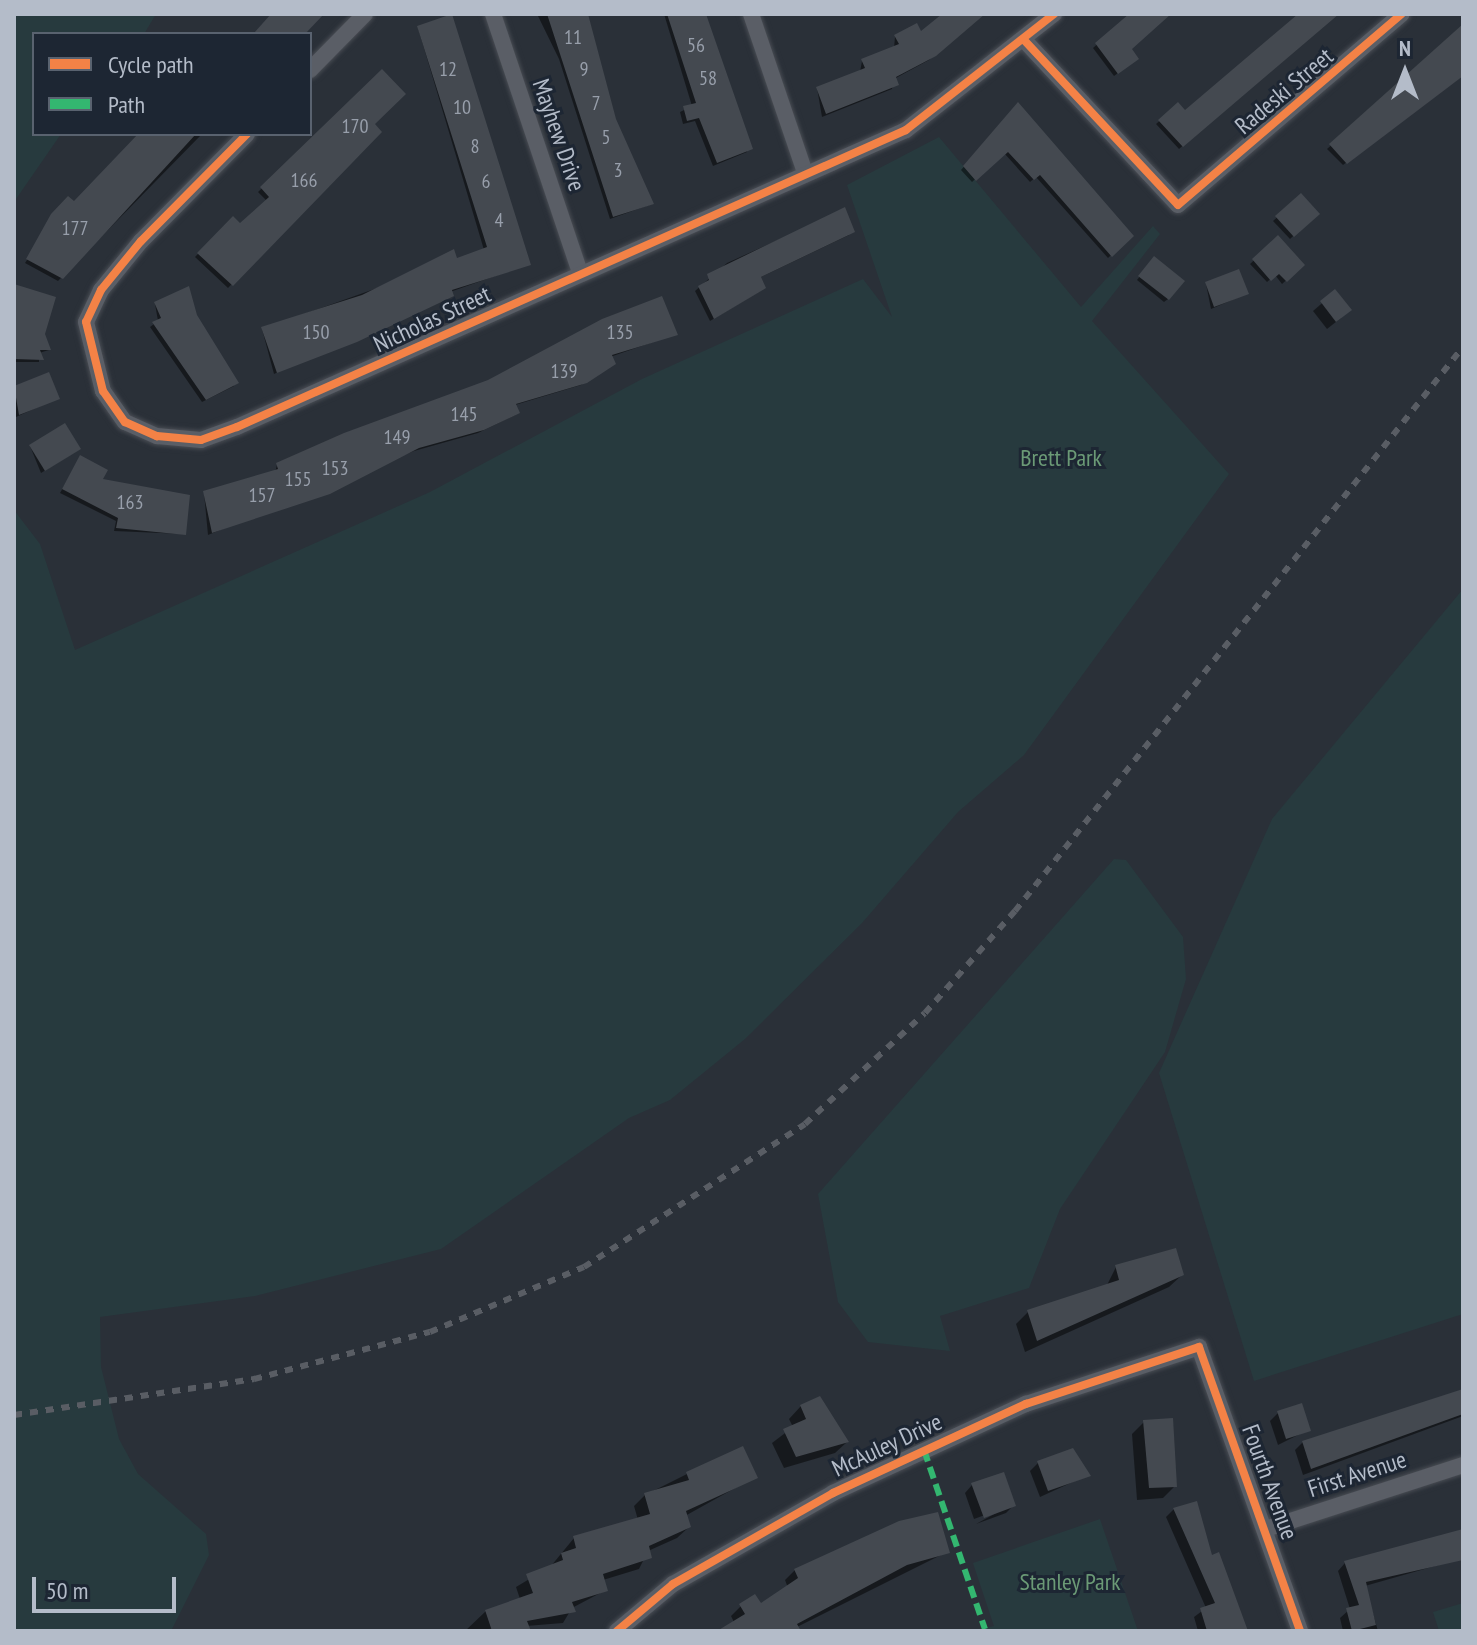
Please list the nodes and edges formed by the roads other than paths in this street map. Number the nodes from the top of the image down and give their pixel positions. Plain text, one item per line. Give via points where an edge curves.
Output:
1 (365, 14) edge
2 (493, 14) edge
3 (751, 14) edge
4 (1054, 14) edge
5 (1402, 14) edge
6 (1025, 41) junction
7 (312, 68) edge
8 (245, 136) edge
9 (804, 170) junction
10 (580, 272) junction
11 (1199, 1347) joint
12 (1463, 1465) edge
13 (1266, 1529) junction
14 (617, 1631) edge
15 (1300, 1631) edge

1 - 7 street
2 - 10 street, Mayhew Drive
3 - 9 street
4 - 6 street, Nicholas Street
5 - 6 street, Radeski Street via 1178,205
6 - 9 street, Nicholas Street via 906,130
8 - 10 street, Nicholas Street via 141,241 101,290 86,322 103,391 136,427 201,440
9 - 10 street, Nicholas Street
11 - 13 street, Fourth Avenue
11 - 14 street, McAuley Drive via 1026,1404 833,1493 731,1546
12 - 13 street, First Avenue
13 - 15 street, Fourth Avenue

